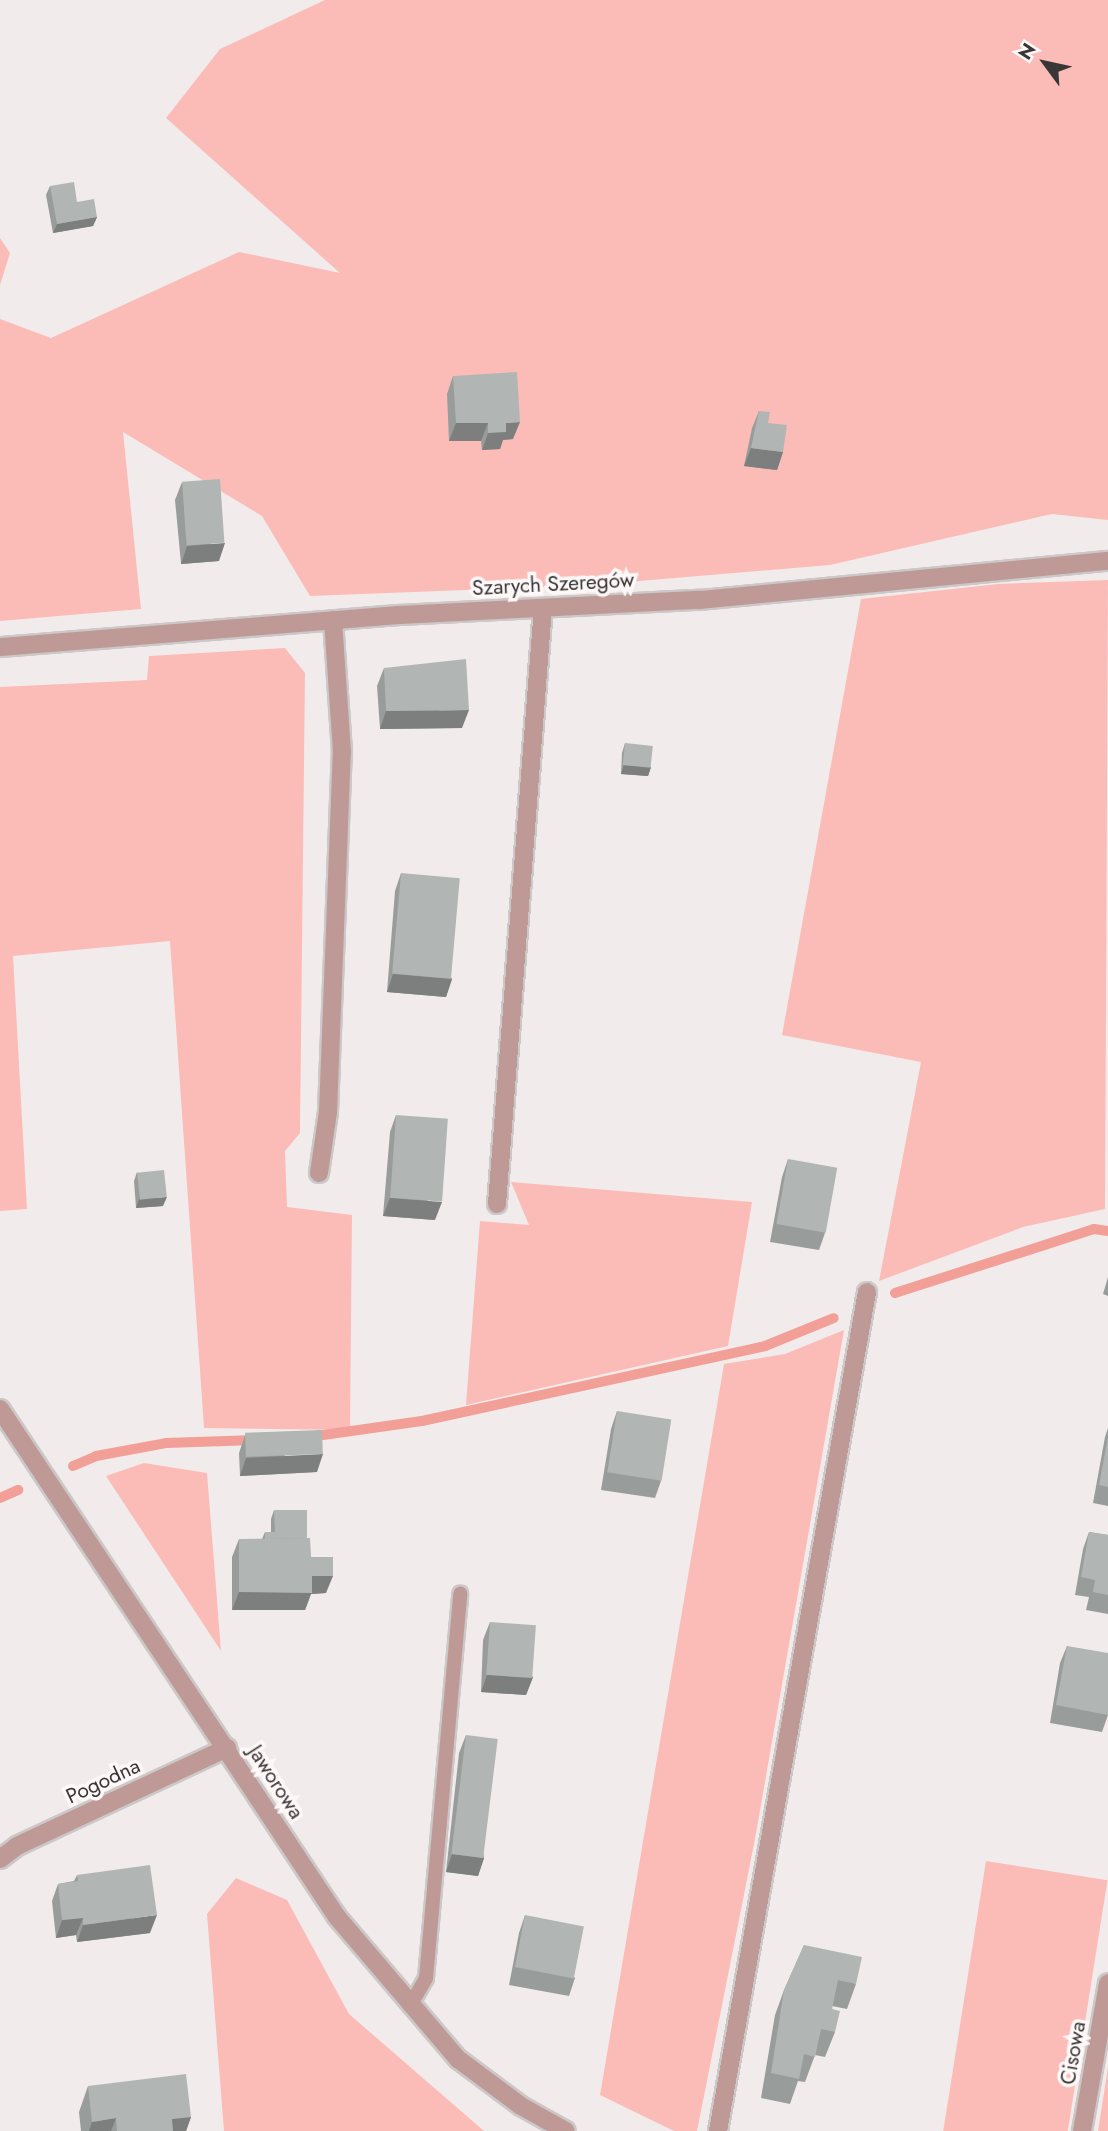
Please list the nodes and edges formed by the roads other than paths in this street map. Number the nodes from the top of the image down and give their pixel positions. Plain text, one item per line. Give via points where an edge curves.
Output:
1 (1108, 561) edge
2 (542, 608) junction
3 (333, 620) junction
4 (0, 647) edge
5 (319, 1173) dead end
6 (497, 1204) dead end
7 (867, 1292) dead end
8 (0, 1409) edge
9 (460, 1594) dead end
10 (227, 1748) junction
11 (0, 1859) edge
12 (1108, 1983) edge
13 (410, 2006) junction
14 (566, 2131) edge
15 (718, 2131) edge
16 (1082, 2131) edge

1 - 2 street, Szarych Szeregów via 701,600
2 - 3 street, Szarych Szeregów
2 - 6 street
3 - 4 street, Szarych Szeregów
3 - 5 street via 342,752 328,1112
7 - 15 street
8 - 10 street, Jaworowa
9 - 13 lane via 425,1978
10 - 11 street, Pogodna via 17,1846
10 - 13 street, Jaworowa via 337,1917
12 - 16 street, Cisowa
13 - 14 street, Jaworowa via 458,2059 521,2106

